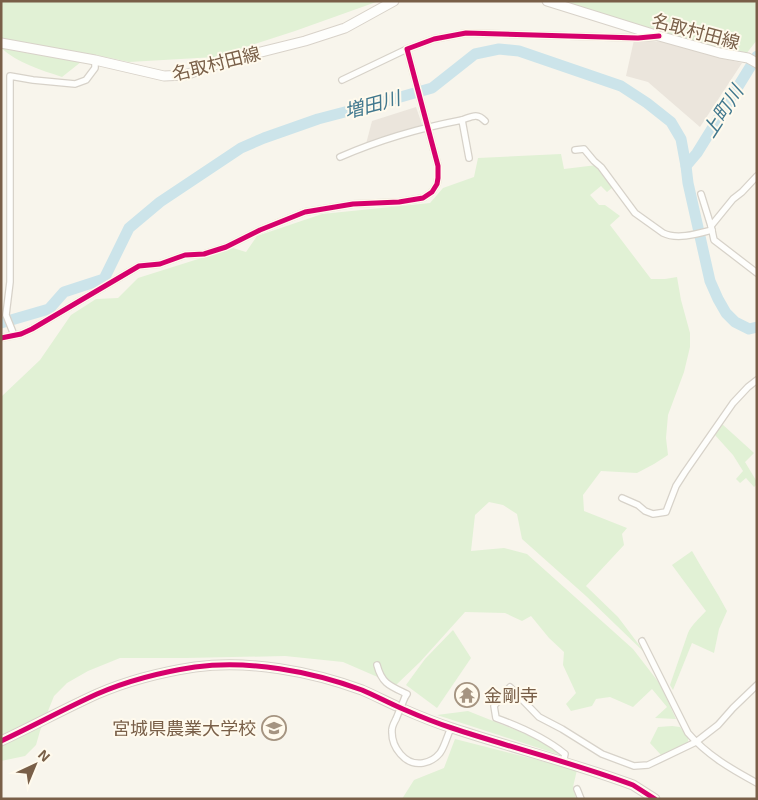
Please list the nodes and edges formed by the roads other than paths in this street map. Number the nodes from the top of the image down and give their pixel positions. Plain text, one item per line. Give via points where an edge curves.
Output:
1 (394, 1) edge
2 (547, 1) edge
3 (659, 36) junction
4 (1, 43) edge
5 (407, 49) junction
6 (95, 60) junction
7 (754, 62) edge
8 (342, 80) dead end
9 (462, 120) junction
10 (485, 121) dead end
11 (427, 127) junction
12 (575, 150) dead end
13 (340, 157) dead end
14 (469, 158) dead end
15 (757, 176) edge
16 (701, 194) dead end
17 (711, 229) junction
18 (757, 273) edge
19 (14, 334) junction
20 (1, 338) edge
21 (757, 380) edge
22 (622, 498) dead end
23 (642, 641) dead end
24 (377, 665) dead end
25 (757, 685) edge
26 (451, 728) junction
27 (1, 740) edge
28 (696, 742) junction
29 (564, 763) junction
30 (757, 783) edge
31 (577, 788) dead end
32 (581, 799) edge
33 (655, 799) edge

1 - 6 street, 名取村田線 via 345,28 185,75 164,76
2 - 3 street, 名取村田線
3 - 5 street via 466,33 434,39
3 - 7 street, 名取村田線
4 - 6 street, 名取村田線
5 - 8 street
5 - 11 street
6 - 19 street via 95,68 86,80 75,84 10,76 10,282 6,314
9 - 10 street via 476,115
9 - 11 street
9 - 14 street
11 - 13 street
11 - 19 street via 438,173 437,184 428,195 415,200 353,204 305,212 226,247 160,264 139,266 48,320 21,334
12 - 17 street via 584,149 636,213 668,235
15 - 17 street via 733,199
16 - 17 street
17 - 18 street via 714,240
19 - 20 street
21 - 22 street via 733,402 676,486 666,512 653,514
23 - 28 street via 680,719
24 - 26 street, bridge via 382,680 407,694 392,733 404,759 419,764 437,756
25 - 28 street via 718,725
26 - 27 street via 363,691 319,677 273,668 233,665 196,667 125,684
26 - 29 street
28 - 29 street via 648,765 634,766 602,754 539,717 510,687 494,706 496,718 554,745 565,754
28 - 30 street via 713,758
29 - 33 street via 633,785
31 - 32 street

